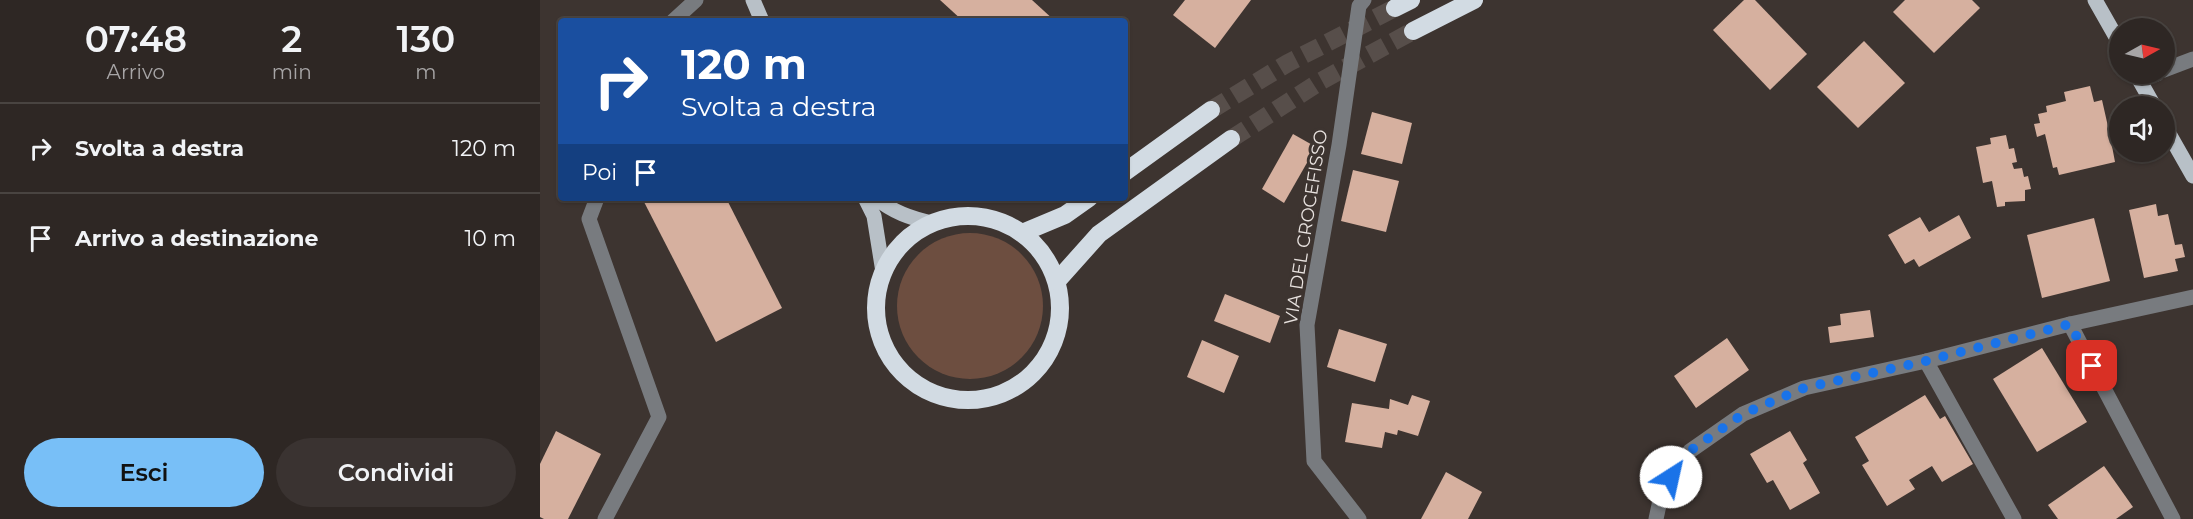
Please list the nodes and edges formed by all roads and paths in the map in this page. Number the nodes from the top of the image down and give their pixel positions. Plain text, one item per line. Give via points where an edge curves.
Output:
1 (696, 0) edge
2 (753, 0) edge
3 (1364, 0) edge
4 (1474, 0) edge
5 (2095, 0) edge
6 (676, 18) edge
7 (761, 18) edge
8 (2109, 25) edge
9 (1413, 31) tunnel mouth
10 (2193, 59) edge
11 (2175, 66) edge
12 (1211, 110) tunnel mouth
13 (1231, 139) tunnel mouth
14 (2175, 144) edge
15 (1128, 170) edge
16 (2193, 176) edge
17 (596, 201) edge
18 (866, 201) edge
19 (879, 201) edge
20 (1085, 201) edge
21 (932, 223) junction
22 (1022, 233) junction
23 (883, 272) junction
24 (1057, 281) junction
25 (2193, 297) edge
26 (2070, 324) junction
27 (1926, 361) junction
28 (605, 519) edge
29 (1359, 519) edge
30 (1656, 519) edge
31 (2014, 519) edge
32 (2173, 519) edge

1 - 6 street
2 - 7 main road
3 - 29 street, VIA DEL CROCEFISSO via 1359,6 1307,325 1314,461
4 - 9 highway
5 - 8 main road
10 - 11 street
12 - 15 highway
13 - 24 highway via 1099,234
14 - 16 main road
17 - 28 street via 589,219 659,417
18 - 23 main road via 874,216
19 - 21 main road via 907,217
20 - 22 highway via 1065,215
21 - 22 highway via 978,216
21 - 23 highway via 903,243
22 - 24 highway via 1043,254
23 - 24 highway via 876,298 877,326 886,351 902,374 924,390 950,399 977,401 1004,394 1027,380 1046,360 1057,335 1061,308
25 - 26 street
26 - 27 street
26 - 32 street
27 - 30 street via 1804,388 1743,414 1690,451 1662,491
27 - 31 street

